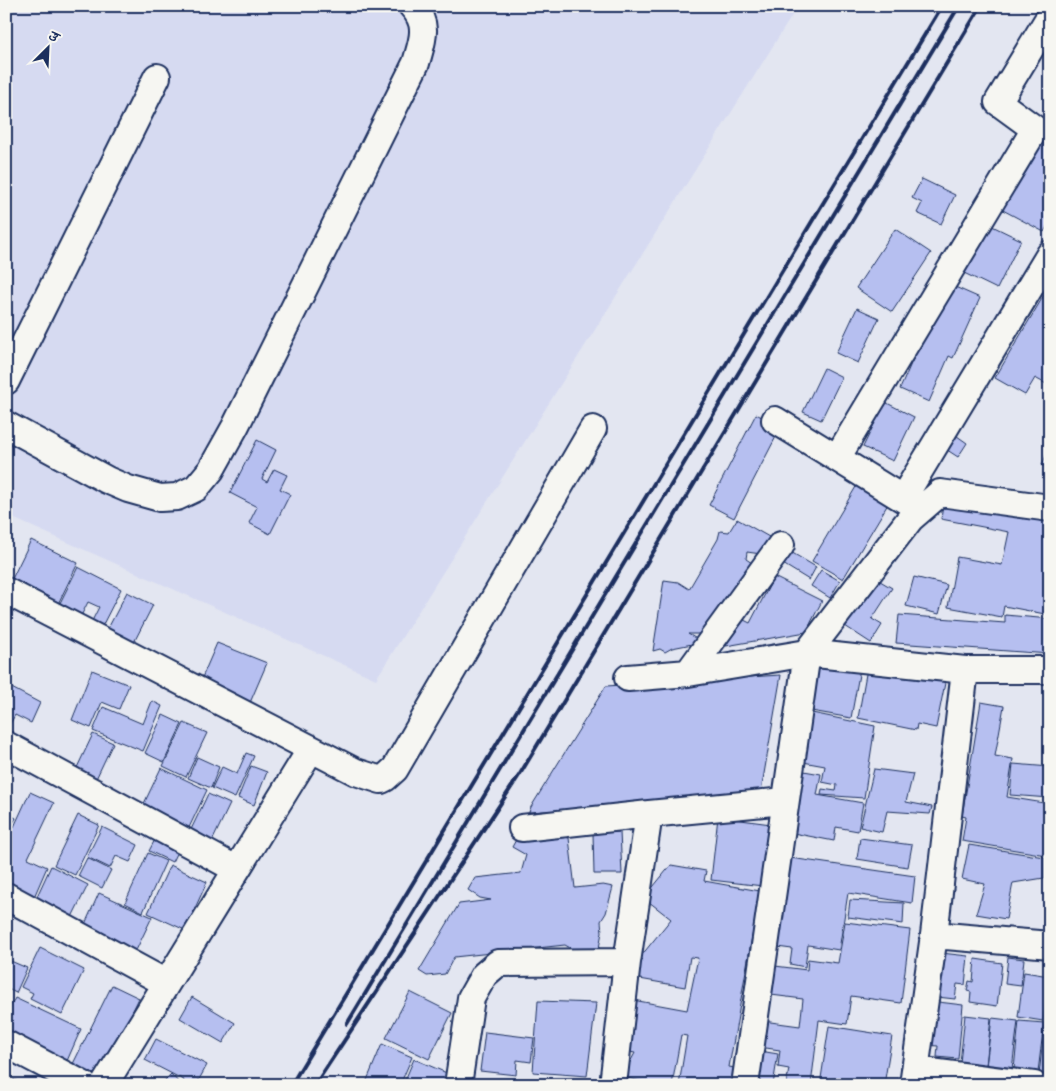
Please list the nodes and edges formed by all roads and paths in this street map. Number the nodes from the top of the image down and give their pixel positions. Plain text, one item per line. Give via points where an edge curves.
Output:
1 (412, 6) edge
2 (1050, 16) edge
3 (157, 77) dead end
4 (1050, 254) edge
5 (6, 381) edge
6 (775, 420) dead end
7 (6, 425) edge
8 (593, 428) dead end
9 (837, 458) junction
10 (912, 504) junction
11 (1050, 508) edge
12 (781, 545) dead end
13 (6, 591) edge
14 (807, 653) junction
15 (964, 670) junction
16 (1050, 670) edge
17 (688, 673) junction
18 (628, 678) dead end
19 (6, 746) edge
20 (311, 749) junction
21 (785, 801) junction
22 (649, 814) junction
23 (522, 828) dead end
24 (236, 869) junction
25 (6, 896) edge
26 (934, 934) junction
27 (1050, 940) edge
28 (627, 962) junction
29 (166, 983) junction
30 (6, 1044) edge
31 (914, 1078) edge
32 (84, 1085) edge
33 (104, 1085) edge
34 (458, 1085) edge
35 (613, 1085) edge
36 (745, 1085) edge
37 (1034, 1085) edge

1 - 7 street via 419,14 424,36 416,63 235,427 211,470 196,488 177,497 160,498 128,490
2 - 9 street via 998,102 1035,129
3 - 5 street
4 - 10 street
6 - 9 street
8 - 20 street via 395,769 380,780 356,772
9 - 10 street
10 - 11 street via 940,494
10 - 14 street via 910,519
12 - 17 street
13 - 20 street
14 - 15 street
14 - 17 street
14 - 21 street
15 - 16 street
15 - 26 street
17 - 18 street
19 - 24 street
20 - 24 street
21 - 22 street
21 - 36 street
22 - 23 street
22 - 28 street
24 - 29 street
25 - 29 street
26 - 27 street
26 - 31 street
28 - 34 street via 498,963 484,975 471,998
28 - 35 street
29 - 33 street
30 - 32 street
31 - 37 street

